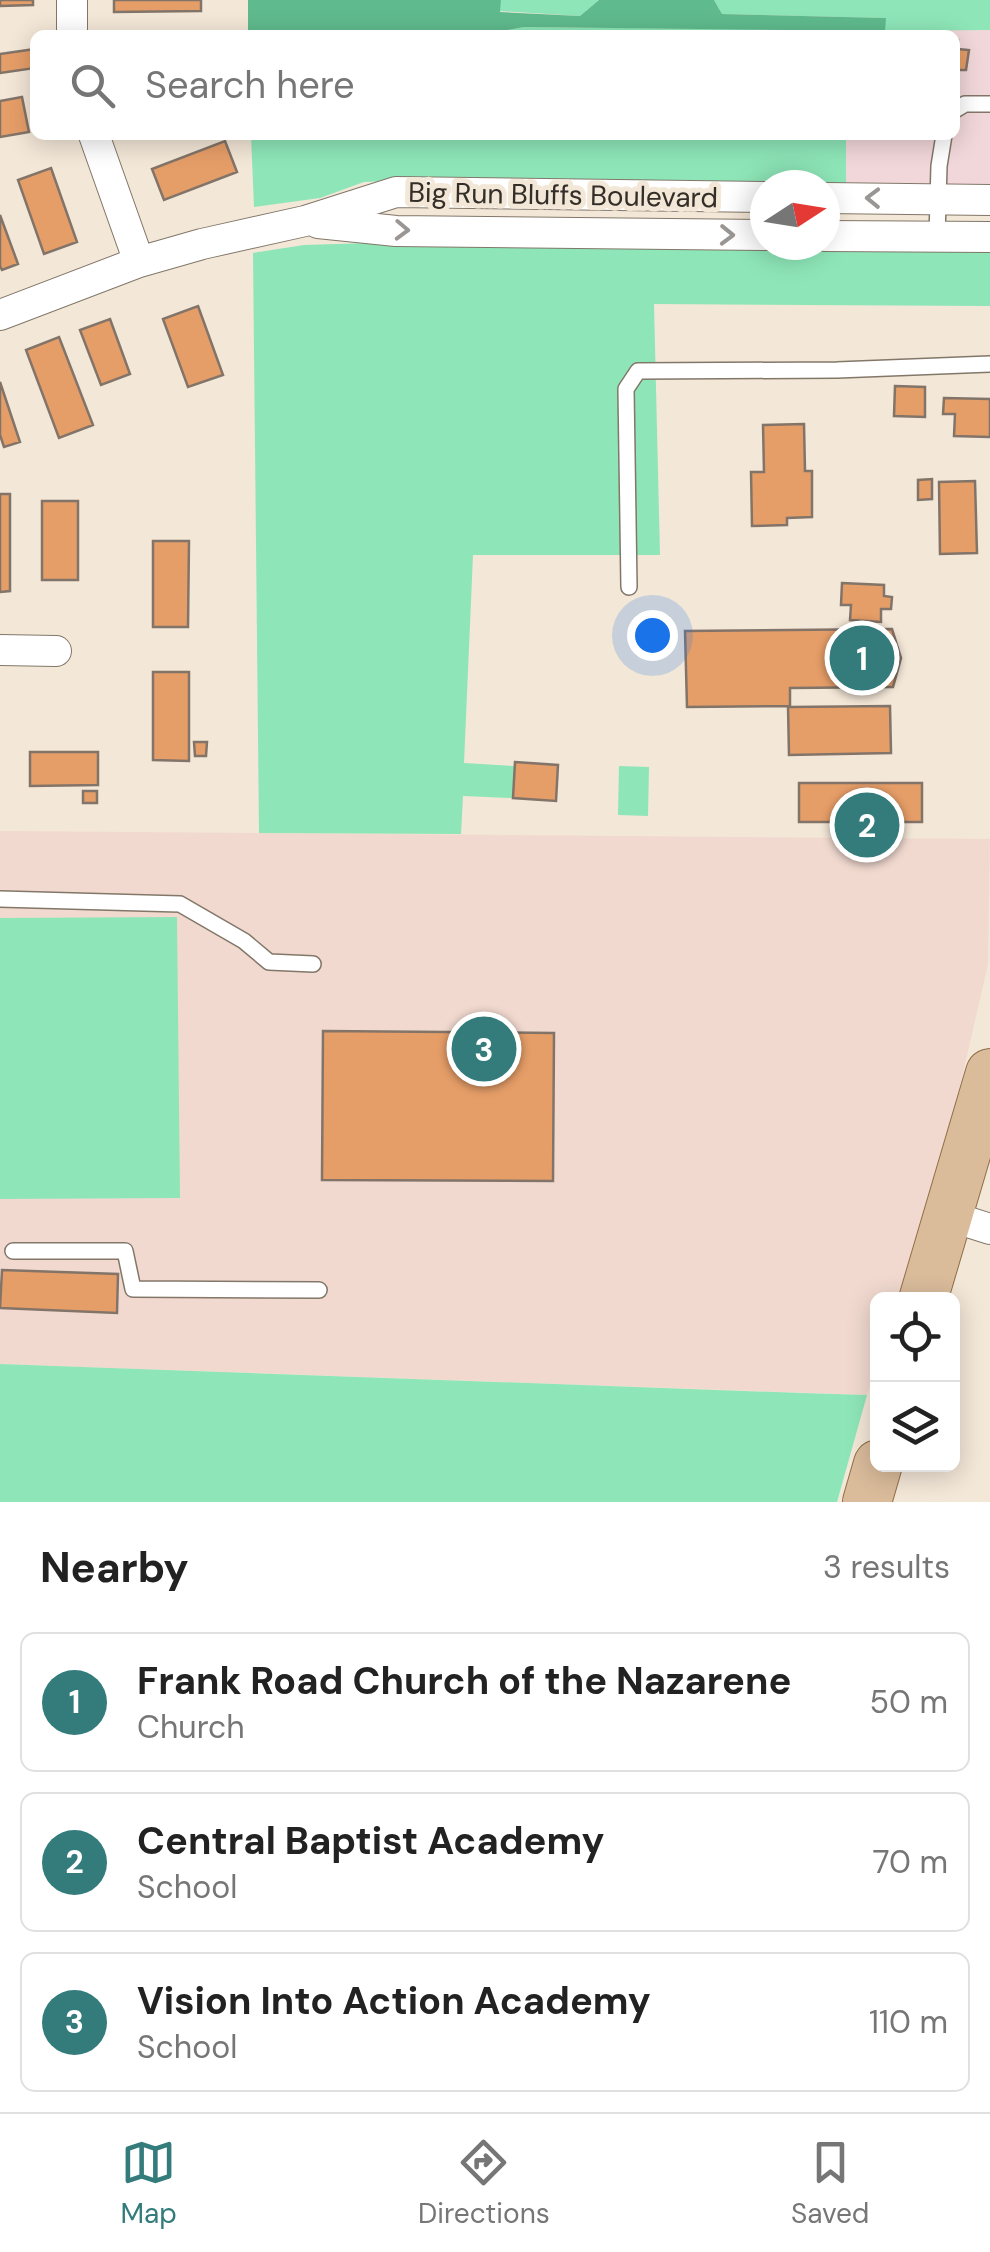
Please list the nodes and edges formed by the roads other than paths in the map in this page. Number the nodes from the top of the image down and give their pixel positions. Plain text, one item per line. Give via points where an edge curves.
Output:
1 (72, 0) edge
2 (72, 30) edge
3 (990, 104) edge
4 (960, 107) edge
5 (96, 140) edge
6 (944, 140) edge
7 (750, 197) edge
8 (840, 198) edge
9 (938, 199) junction
10 (990, 200) edge
11 (305, 222) junction
12 (750, 235) edge
13 (840, 236) edge
14 (937, 237) junction
15 (990, 237) edge
16 (139, 262) junction
17 (0, 315) edge
18 (990, 364) edge
19 (629, 587) dead end
20 (0, 650) edge
21 (56, 651) dead end
22 (0, 899) edge
23 (313, 964) dead end
24 (990, 1073) edge
25 (969, 1222) edge
26 (13, 1251) dead end
27 (319, 1290) dead end
28 (928, 1292) edge
29 (876, 1472) edge
30 (868, 1502) edge

1 - 2 street
3 - 4 lane
5 - 16 street
6 - 9 lane
7 - 11 street, Big Run Bluffs Boulevard via 396,192
9 -> 8 street
9 - 10 street
9 - 14 lane
11 -> 12 street, Big Run Bluffs Boulevard via 396,231
11 - 16 street, Big Run Bluffs Boulevard
13 - 14 street
14 - 15 street
16 - 17 street, Big Run Bluffs Boulevard
18 - 19 lane via 638,371 626,389
20 - 21 street
22 - 23 lane via 180,904 269,962
24 - 25 main road
25 - 28 main road
26 - 27 lane via 124,1250 133,1289
29 - 30 main road

